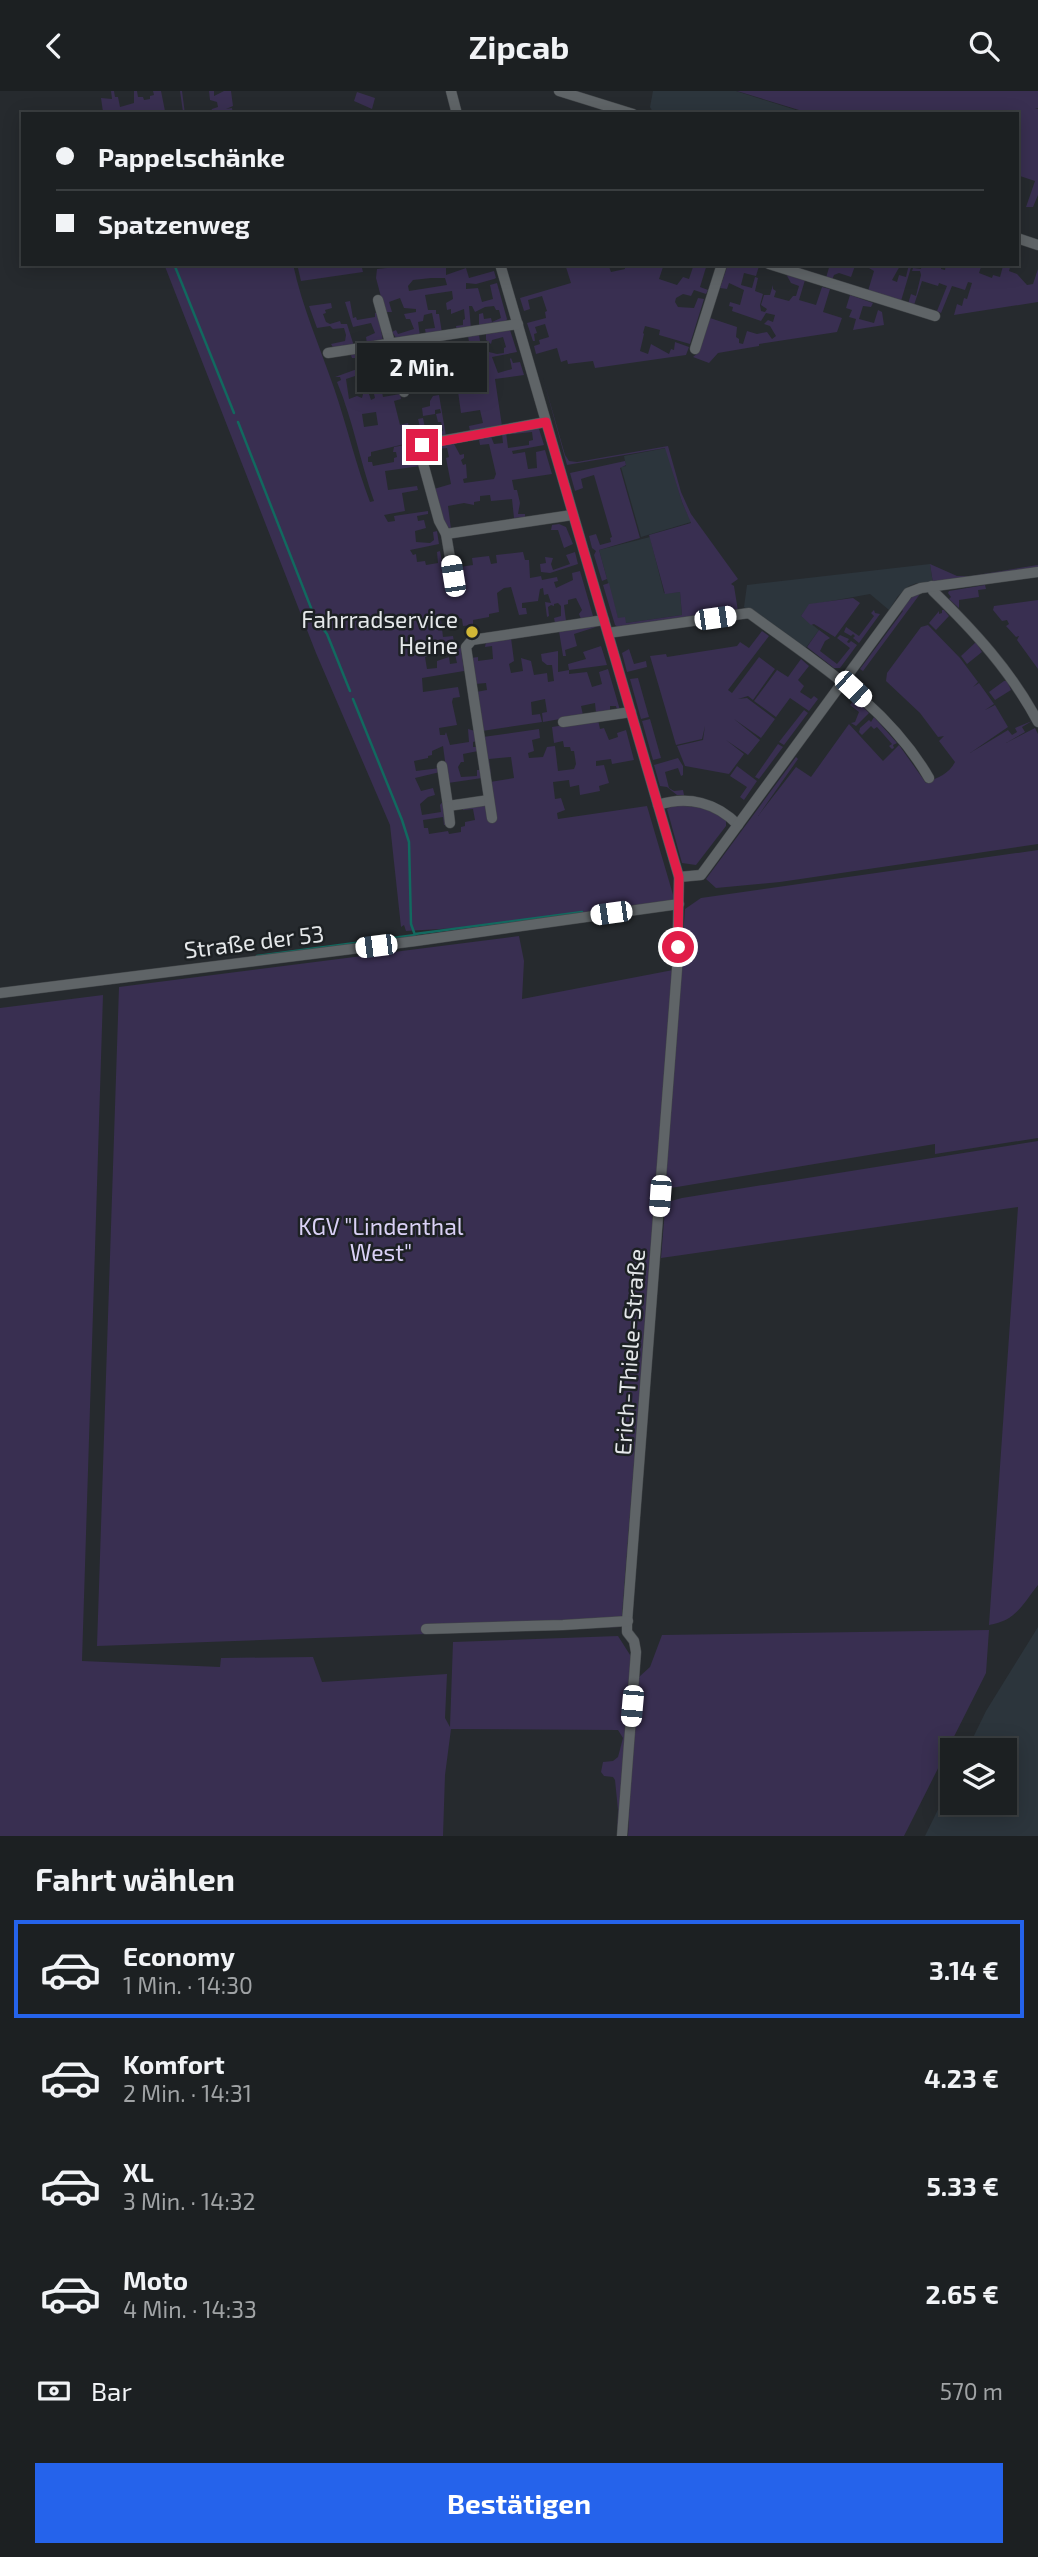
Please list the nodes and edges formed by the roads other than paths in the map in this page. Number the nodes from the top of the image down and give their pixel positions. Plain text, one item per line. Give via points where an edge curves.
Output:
1 (451, 91) edge
2 (559, 91) edge
3 (456, 112) edge
4 (627, 112) edge
5 (1019, 239) edge
6 (1038, 245) edge
7 (501, 266) edge
8 (721, 266) edge
9 (775, 266) edge
10 (378, 300) dead end
11 (935, 316) dead end
12 (518, 324) junction
13 (392, 344) junction
14 (695, 349) dead end
15 (328, 353) dead end
16 (404, 392) dead end
17 (546, 422) junction
18 (572, 515) junction
19 (446, 534) junction
20 (1038, 572) edge
21 (453, 576) dead end
22 (932, 586) junction
23 (604, 620) junction
24 (608, 633) junction
25 (843, 682) junction
26 (631, 712) junction
27 (563, 722) dead end
28 (1038, 722) edge
29 (442, 767) dead end
30 (929, 778) dead end
31 (489, 800) junction
32 (658, 805) junction
33 (448, 806) junction
34 (492, 818) dead end
35 (450, 823) dead end
36 (738, 825) junction
37 (679, 877) junction
38 (679, 904) junction
39 (0, 993) edge
40 (628, 1621) junction
41 (426, 1629) dead end
42 (622, 1836) edge

1 - 3 street
2 - 4 street
5 - 6 street
7 - 12 street, Erich-Thiele-Straße
8 - 14 street
9 - 11 street
10 - 13 street
12 - 13 street
12 - 17 street, Erich-Thiele-Straße
13 - 15 street
13 - 16 street
17 - 18 street, Erich-Thiele-Straße
17 - 19 street via 418,445
18 - 19 street
18 - 23 street, Erich-Thiele-Straße
19 - 21 street
20 - 22 street
22 - 25 street via 907,594
22 - 28 street via 1001,663
23 - 24 street, Erich-Thiele-Straße
23 - 31 street via 472,640 466,647
24 - 25 street via 749,613
24 - 26 street, Erich-Thiele-Straße
25 - 30 street via 879,713
25 - 36 street
26 - 27 street
26 - 32 street, Erich-Thiele-Straße
29 - 33 street
31 - 33 street
31 - 34 street
32 - 36 street via 681,801 710,805 725,811
32 - 37 street, Erich-Thiele-Straße
33 - 35 street
36 - 37 street via 701,875
37 - 38 street, Erich-Thiele-Straße
38 - 39 street, Straße der 53
38 - 40 street, Erich-Thiele-Straße
40 - 41 street
40 - 42 street, Erich-Thiele-Straße via 627,1632 636,1653

